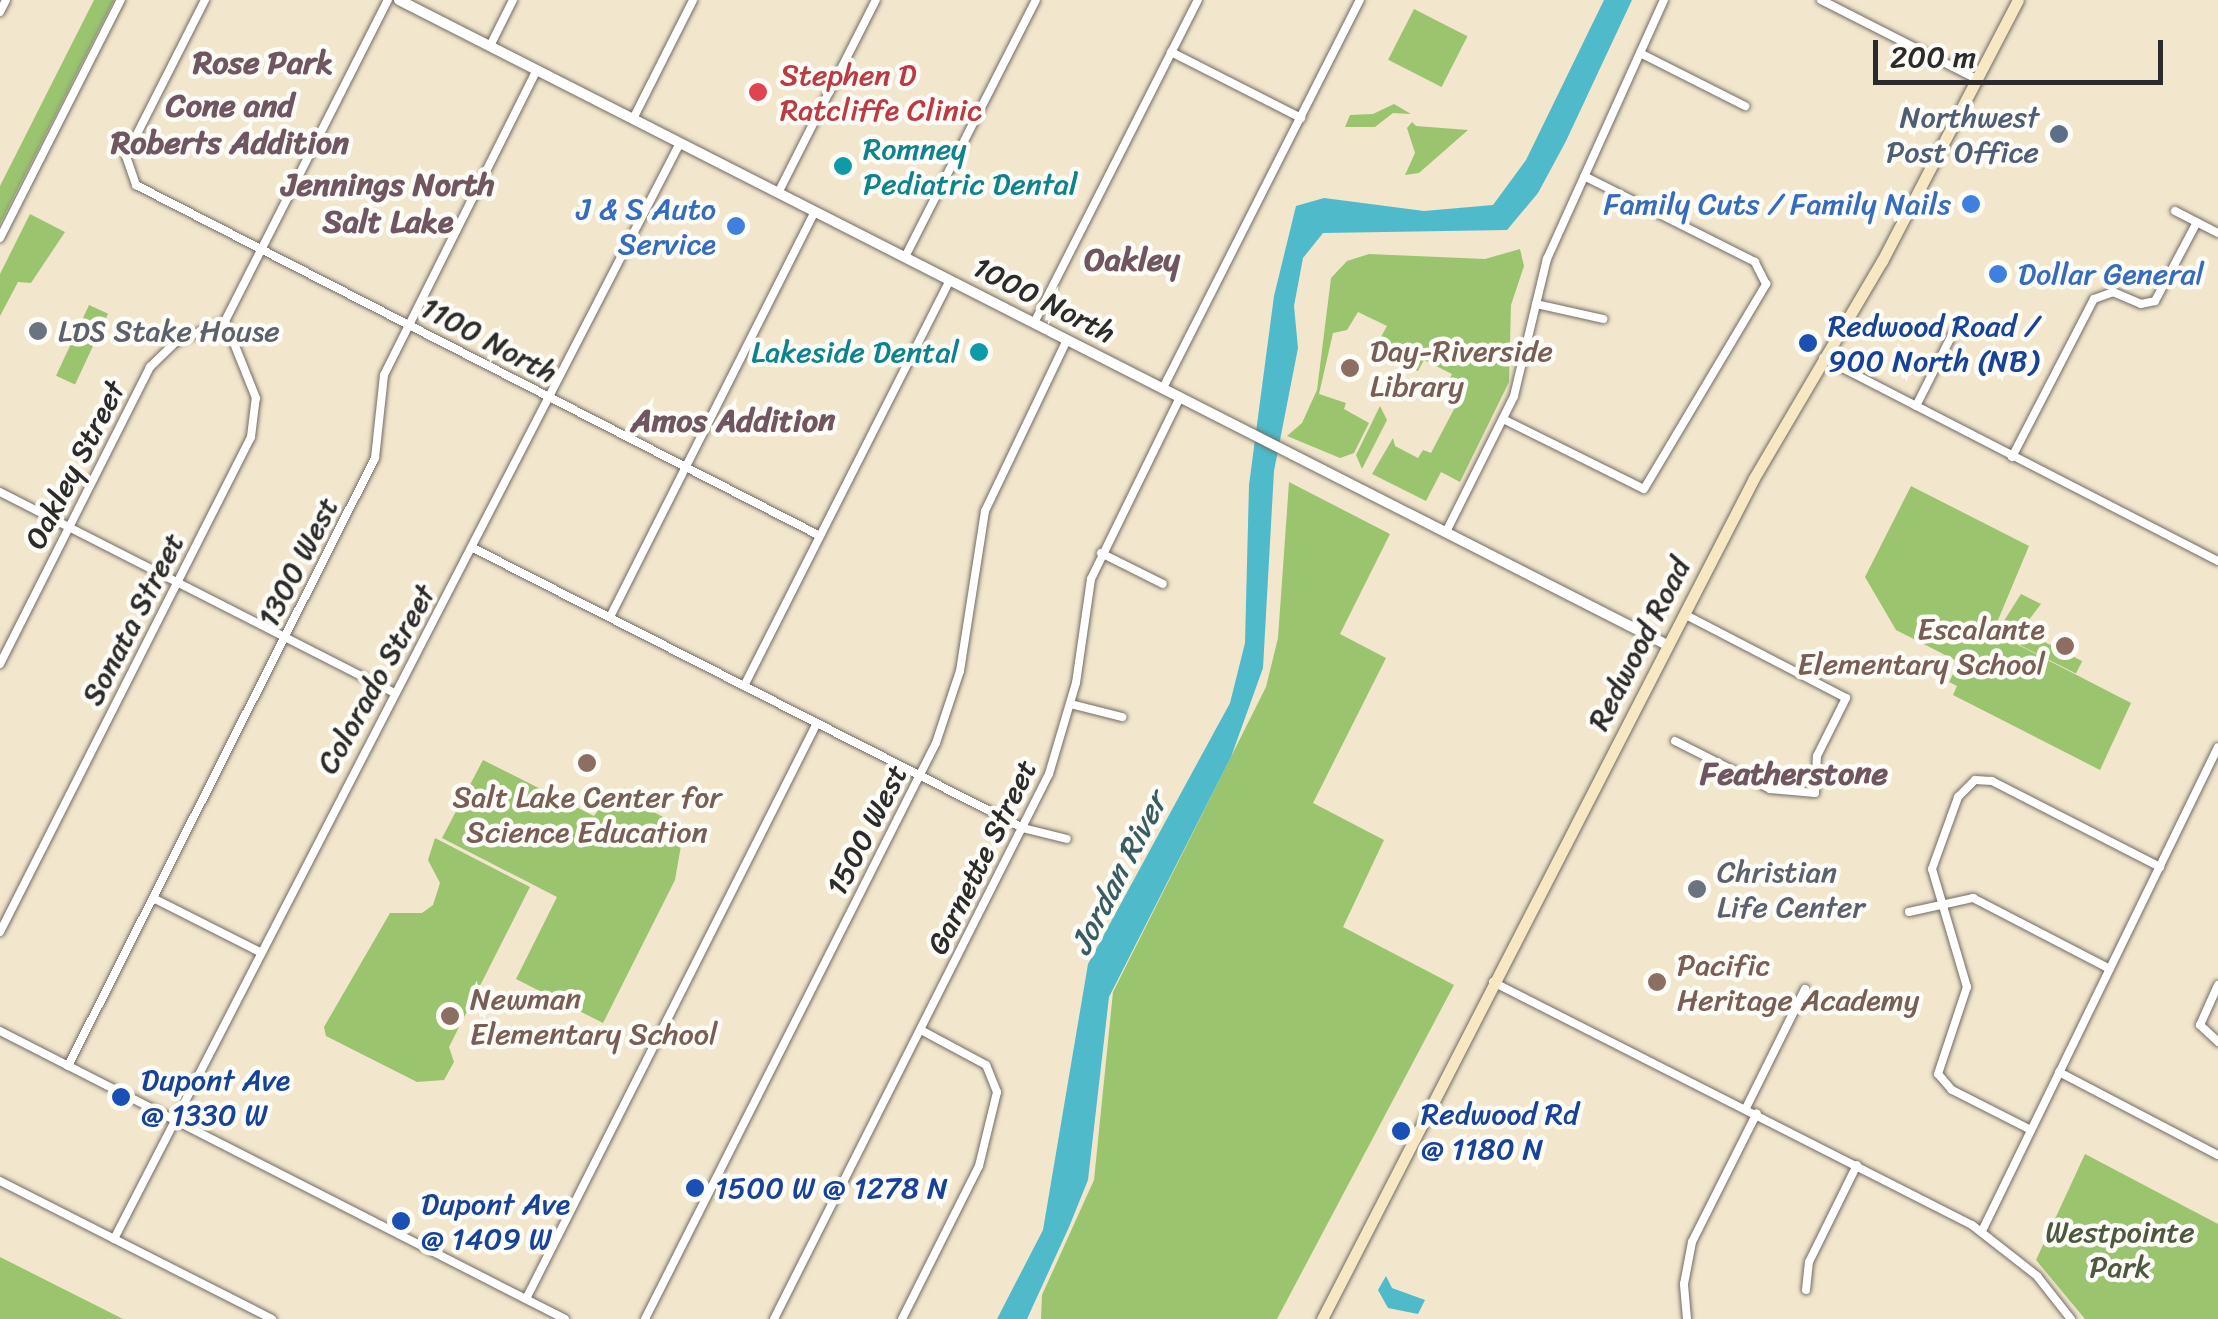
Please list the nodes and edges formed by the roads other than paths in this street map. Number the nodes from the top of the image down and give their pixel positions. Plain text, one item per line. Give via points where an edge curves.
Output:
1 (6, 0) edge
2 (120, 0) edge
3 (205, 0) edge
4 (388, 0) edge
5 (399, 0) edge
6 (514, 0) edge
7 (693, 0) edge
8 (876, 0) edge
9 (1036, 0) edge
10 (1198, 0) edge
11 (1360, 0) edge
12 (1664, 0) edge
13 (1821, 0) edge
14 (2018, 0) edge
15 (0, 12) edge
16 (490, 46) junction
17 (1172, 52) junction
18 (1640, 53) junction
19 (537, 70) junction
20 (1977, 79) junction
21 (1745, 106) dead end
22 (1300, 118) junction
23 (633, 119) junction
24 (680, 143) junction
25 (1584, 176) junction
26 (778, 193) junction
27 (2175, 211) dead end
28 (815, 212) junction
29 (2197, 222) junction
30 (2218, 232) edge
31 (0, 238) edge
32 (262, 249) junction
33 (905, 257) junction
34 (950, 280) junction
35 (1536, 304) junction
36 (1604, 319) dead end
37 (225, 322) junction
38 (1034, 323) junction
39 (410, 324) junction
40 (1952, 334) dead end
41 (1067, 340) junction
42 (1824, 358) junction
43 (1163, 388) junction
44 (1180, 397) junction
45 (552, 398) junction
46 (1916, 406) junction
47 (1503, 420) junction
48 (2012, 456) junction
49 (686, 467) junction
50 (0, 492) edge
51 (69, 528) junction
52 (1446, 532) junction
53 (820, 536) junction
54 (474, 548) junction
55 (1101, 554) junction
56 (2218, 562) edge
57 (177, 582) junction
58 (1163, 584) dead end
59 (1684, 614) junction
60 (610, 618) junction
61 (285, 637) junction
62 (1667, 644) junction
63 (0, 664) edge
64 (744, 686) junction
65 (392, 691) junction
66 (1071, 704) junction
67 (1122, 717) dead end
68 (817, 723) junction
69 (1675, 741) dead end
70 (2218, 747) edge
71 (920, 776) junction
72 (1024, 828) junction
73 (1067, 839) dead end
74 (2160, 867) junction
75 (153, 898) junction
76 (1941, 903) junction
77 (1909, 912) dead end
78 (0, 932) edge
79 (260, 952) junction
80 (2110, 968) junction
81 (1493, 982) junction
82 (2218, 985) edge
83 (1805, 989) dead end
84 (921, 1030) junction
85 (0, 1031) edge
86 (2218, 1042) edge
87 (68, 1066) junction
88 (2059, 1072) junction
89 (1746, 1108) junction
90 (1758, 1114) junction
91 (174, 1120) junction
92 (2031, 1130) junction
93 (2218, 1155) edge
94 (1858, 1165) junction
95 (0, 1181) edge
96 (1982, 1230) junction
97 (114, 1239) junction
98 (1806, 1290) dead end
99 (526, 1299) junction
100 (272, 1319) edge
101 (565, 1319) edge
102 (645, 1319) edge
103 (774, 1319) edge
104 (902, 1319) edge
105 (1322, 1319) edge
106 (1687, 1319) edge
107 (2071, 1319) edge

1 - 15 street
2 - 31 street
3 - 32 street, 1100 North via 126,156 136,184
4 - 32 street
5 - 16 street, 1000 North
6 - 16 street
7 - 23 street
8 - 26 street
9 - 33 street
10 - 17 street
11 - 22 street
12 - 18 street
13 - 20 street
14 - 20 main road, Redwood Road
16 - 19 street, 1000 North
17 - 22 street
17 - 38 street
18 - 21 street
18 - 25 street
19 - 23 street, 1000 North
19 - 39 street, 1300 West
20 - 42 main road, Redwood Road
22 - 43 street
23 - 24 street, 1000 North
24 - 26 street, 1000 North
24 - 45 street, Colorado Street
25 - 35 street via 1547,259
25 - 47 street via 1765,272 1763,292 1644,489
26 - 28 street, 1000 North
27 - 29 street
28 - 33 street, 1000 North
28 - 49 street
29 - 30 street
29 - 48 street via 2154,302 2108,292 2094,299
32 - 37 street
32 - 39 street, 1100 North
33 - 34 street, 1000 North
34 - 38 street, 1000 North
34 - 53 street
35 - 36 street
35 - 47 street
37 - 51 street, Oakley Street via 176,342 156,360
37 - 57 street, Sonata Street via 254,390 256,422
38 - 41 street, 1000 North
39 - 45 street, 1100 North
39 - 61 street, 1300 West via 382,383 375,458
40 - 46 street
41 - 43 street, 1000 North
41 - 71 street, 1500 West via 985,511 954,695
42 - 46 street
42 - 59 main road, Redwood Road
43 - 44 street, 1000 North
44 - 52 street, 1000 North
44 - 55 street, Garnette Street
45 - 49 street, 1100 North
45 - 54 street, Colorado Street
46 - 48 street
47 - 52 street
48 - 56 street
49 - 53 street, 1100 North
49 - 60 street
50 - 51 street
51 - 57 street
51 - 63 street, Oakley Street
52 - 62 street, 1000 North
53 - 64 street
54 - 60 street
54 - 65 street, Colorado Street
55 - 58 street
55 - 66 street, Garnette Street via 1087,592
57 - 61 street
57 - 78 street, Sonata Street
59 - 62 main road, Redwood Road
59 - 69 street via 1846,698 1817,756 1814,793 1770,789
60 - 64 street
61 - 65 street
61 - 75 street, 1300 West
62 - 81 main road, Redwood Road
64 - 68 street
65 - 79 street, Colorado Street
66 - 67 street
66 - 72 street, Garnette Street
68 - 71 street
68 - 99 street
70 - 74 street
71 - 72 street
71 - 102 street, 1500 West
72 - 73 street
72 - 84 street, Garnette Street
74 - 76 street via 1997,783 1975,780 1961,792 1934,849
74 - 80 street
75 - 79 street
75 - 87 street, 1300 West
76 - 77 street
76 - 80 street via 1973,898
76 - 92 street via 1966,987 1938,1062 1940,1079
79 - 91 street, Colorado Street
80 - 88 street
81 - 89 street
81 - 105 main road, Redwood Road
82 - 86 street via 2201,1028
83 - 89 street
84 - 103 street, Garnette Street
84 - 104 street via 986,1065 998,1092 979,1166
85 - 87 street
87 - 91 street
88 - 92 street
88 - 93 street
89 - 90 street
90 - 94 street
90 - 106 street via 1692,1242 1684,1270
91 - 97 street, Colorado Street
91 - 99 street
92 - 96 street
94 - 96 street
94 - 98 street via 1809,1262
95 - 97 street
96 - 107 street via 2037,1276
97 - 100 street
99 - 101 street

